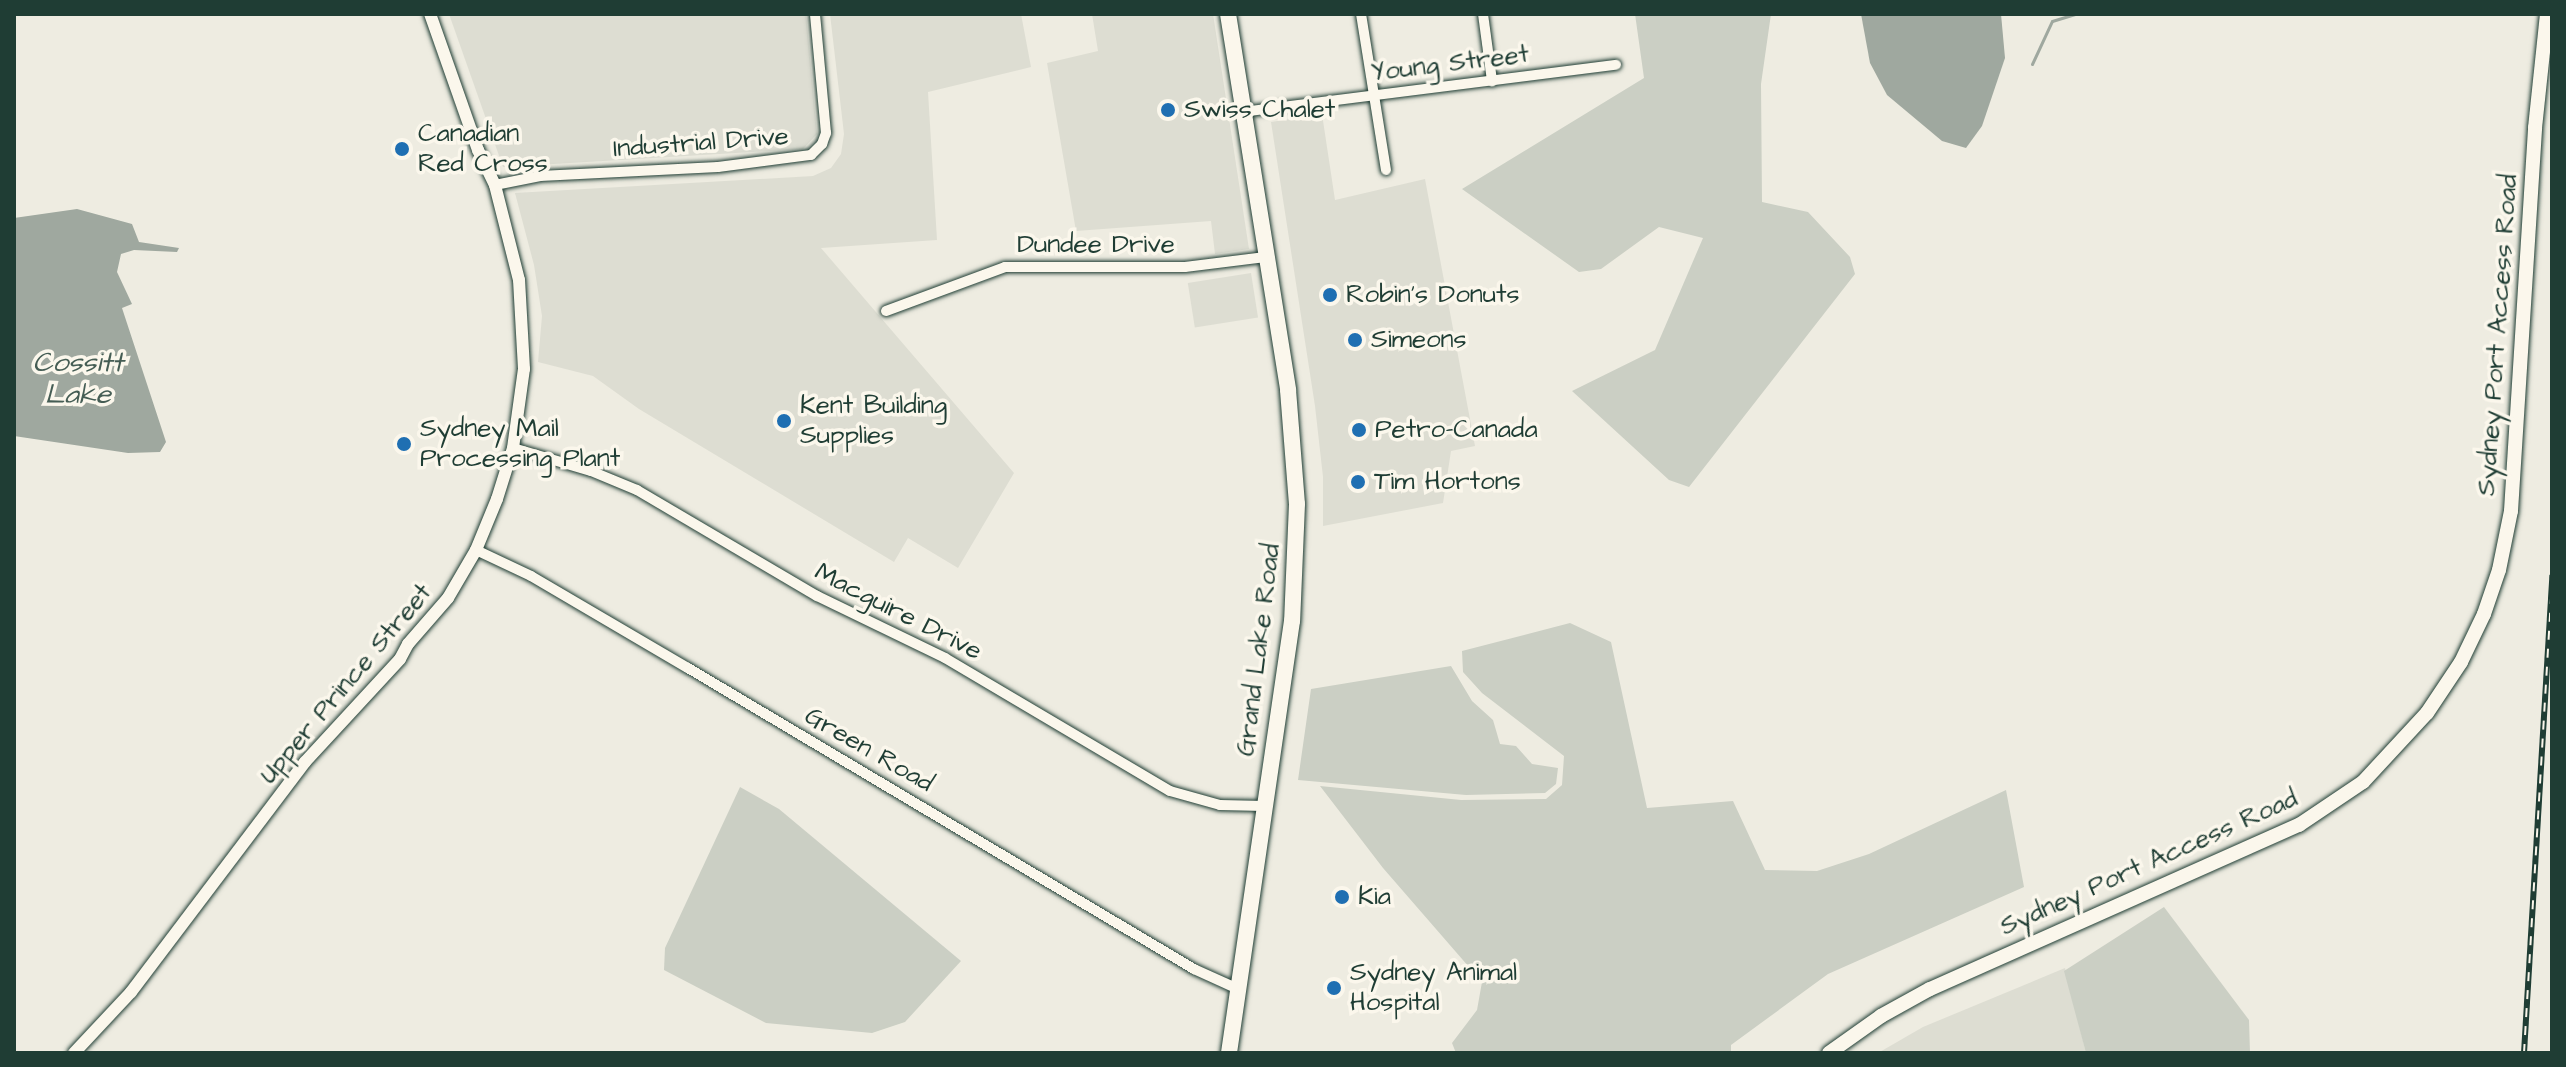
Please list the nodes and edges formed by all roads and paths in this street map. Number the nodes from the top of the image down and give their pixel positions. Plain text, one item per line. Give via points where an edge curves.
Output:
1 (430, 14) edge
2 (815, 14) edge
3 (1228, 14) edge
4 (1361, 14) edge
5 (1483, 14) edge
6 (2547, 14) edge
7 (1616, 65) dead end
8 (1492, 81) junction
9 (1374, 96) junction
10 (1242, 112) junction
11 (1386, 170) dead end
12 (495, 185) junction
13 (1265, 257) junction
14 (886, 311) dead end
15 (513, 448) junction
16 (476, 550) junction
17 (1264, 806) junction
18 (1238, 989) junction
19 (74, 1053) edge
20 (1229, 1053) edge
21 (1829, 1053) edge

1 - 12 street, Upper Prince Street
2 - 12 street, Industrial Drive via 826,133 811,155 718,167 540,176
3 - 10 main road, Grand Lake Road
4 - 9 street
5 - 8 street
6 - 21 main road, Sydney Port Access Road via 2511,511 2484,614 2440,695 2376,770 2317,814 1930,989
7 - 8 street, Young Street
8 - 9 street, Young Street
9 - 10 street, Young Street
9 - 11 street
10 - 13 main road, Grand Lake Road
12 - 15 street, Upper Prince Street via 510,233 525,330
13 - 14 street, Dundee Drive via 1185,267 1005,267
13 - 17 main road, Grand Lake Road via 1288,390 1297,538 1292,621
15 - 16 street, Upper Prince Street
15 - 17 street, Macguire Drive via 637,490 817,596 945,658 1170,791 1220,805
16 - 18 street, Green Road via 531,576 1194,969
16 - 19 street, Upper Prince Street via 442,606 400,659 305,762 131,992
17 - 18 main road, Grand Lake Road
18 - 20 main road, Grand Lake Road

